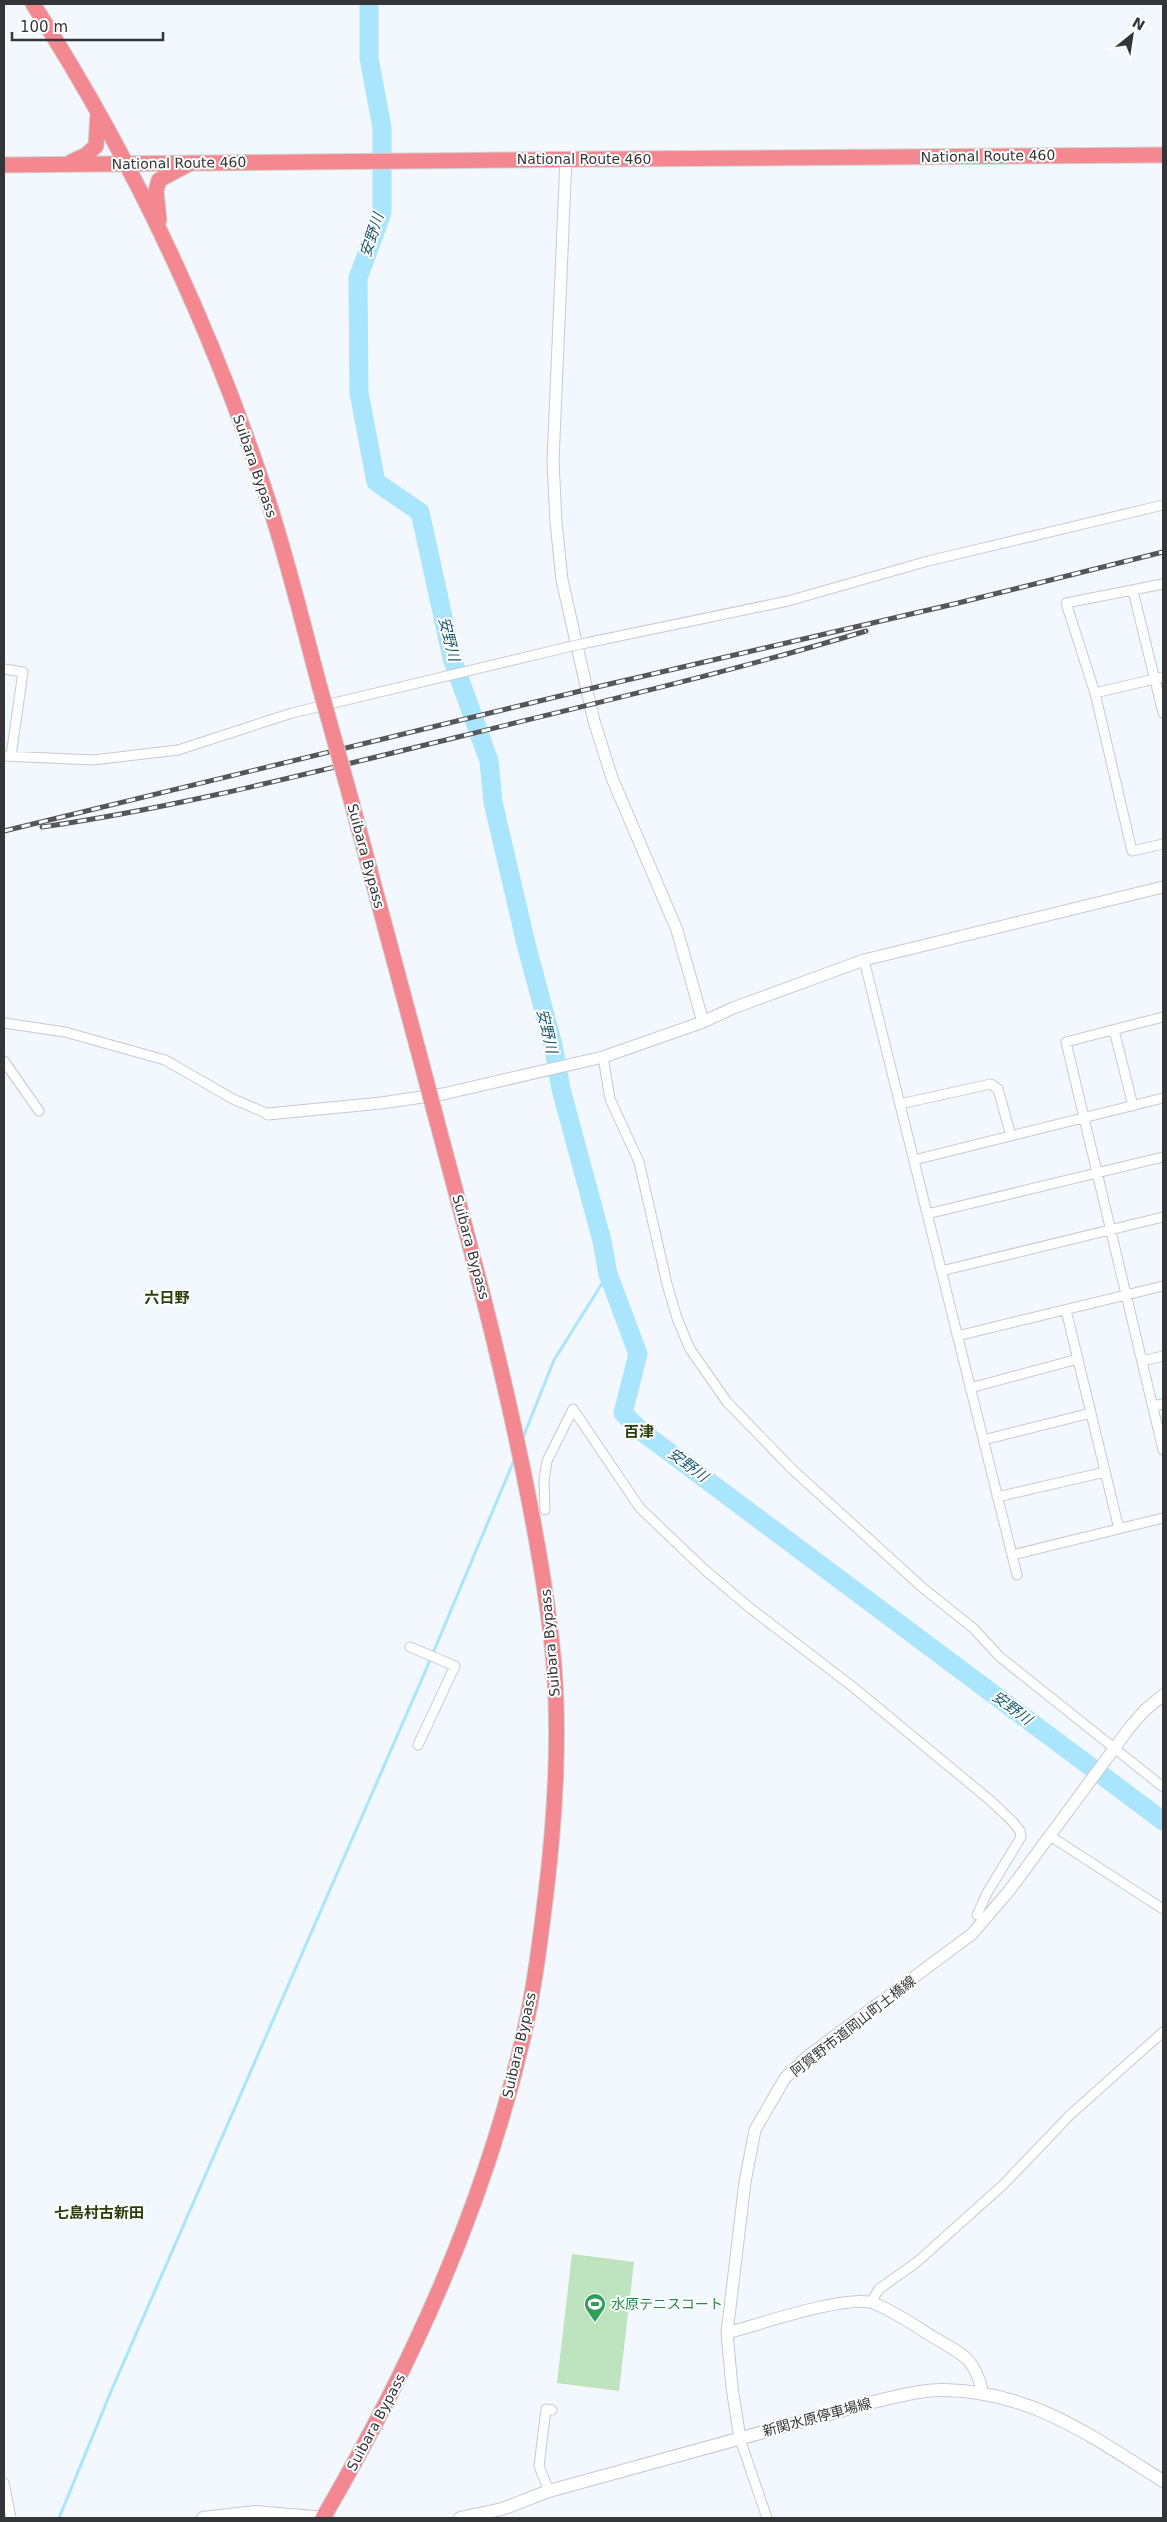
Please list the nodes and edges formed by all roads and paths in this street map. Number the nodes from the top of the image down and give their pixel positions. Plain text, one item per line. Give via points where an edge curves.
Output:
1 (33, 4) edge
2 (98, 110) junction
3 (1163, 155) edge
4 (566, 158) junction
5 (127, 163) junction
6 (190, 163) junction
7 (67, 164) junction
8 (4, 165) edge
9 (161, 231) junction
10 (1163, 505) edge
11 (1163, 584) edge
12 (1133, 591) junction
13 (4, 669) edge
14 (1159, 678) edge
15 (1095, 692) junction
16 (1163, 713) edge
17 (8, 756) edge
18 (1163, 844) edge
19 (1163, 888) edge
20 (864, 960) junction
21 (1163, 1017) edge
22 (703, 1022) junction
23 (4, 1023) edge
24 (1114, 1030) junction
25 (603, 1057) junction
26 (4, 1061) edge
27 (1163, 1098) edge
28 (900, 1104) junction
29 (1133, 1106) junction
30 (39, 1111) dead end
31 (272, 1113) joint
32 (1084, 1118) junction
33 (1012, 1136) junction
34 (1163, 1157) edge
35 (914, 1160) junction
36 (1097, 1173) junction
37 (927, 1214) junction
38 (1163, 1217) edge
39 (1111, 1230) junction
40 (941, 1271) junction
41 (1163, 1286) edge
42 (1126, 1295) junction
43 (1066, 1310) junction
44 (957, 1336) junction
45 (1163, 1356) edge
46 (1078, 1359) junction
47 (1142, 1361) junction
48 (970, 1388) junction
49 (1163, 1404) edge
50 (1153, 1406) junction
51 (1091, 1413) junction
52 (983, 1440) junction
53 (1163, 1450) edge
54 (1105, 1472) junction
55 (997, 1496) junction
56 (545, 1510) dead end
57 (1163, 1518) edge
58 (1119, 1529) junction
59 (1012, 1555) junction
60 (1017, 1575) dead end
61 (410, 1646) dead end
62 (1163, 1695) edge
63 (418, 1745) dead end
64 (1114, 1749) junction
65 (1163, 1787) edge
66 (1050, 1836) junction
67 (1163, 1909) edge
68 (977, 1915) dead end
69 (1163, 2032) edge
70 (871, 2302) junction
71 (728, 2333) junction
72 (983, 2394) junction
73 (552, 2410) dead end
74 (740, 2439) junction
75 (1163, 2481) edge
76 (4, 2483) edge
77 (549, 2491) junction
78 (504, 2514) edge
79 (11, 2518) edge
80 (203, 2518) edge
81 (324, 2518) edge
82 (460, 2518) edge
83 (767, 2518) edge

1 - 2 highway, Suibara Bypass
2 - 5 highway, Suibara Bypass
2 - 7 highway via 96,146 86,156
3 - 4 highway, National Route 460
4 - 6 highway, National Route 460
4 - 22 street via 553,461 562,580 594,721 612,778 677,930
5 - 6 highway, National Route 460
5 - 7 highway, National Route 460
5 - 9 highway, Suibara Bypass
6 - 9 highway via 163,177 157,186
7 - 8 highway, National Route 460
9 - 81 highway, Suibara Bypass, bridge via 205,332 256,464 288,568 487,1308 540,1554 554,1669 556,1792 540,1936 523,2036 483,2178 434,2305 372,2432
10 - 17 street, bridge via 928,560 788,601 568,647 292,713 178,750 93,760
11 - 12 street
12 - 14 street
12 - 15 street via 1066,603
13 - 17 street via 23,672
14 - 15 street
14 - 16 street
15 - 18 street via 1132,851
19 - 20 street
20 - 22 street
20 - 28 street
21 - 24 street
22 - 25 street
23 - 31 street via 65,1032 166,1060 233,1099
24 - 29 street
24 - 32 street via 1066,1042
25 - 31 street via 443,1094
25 - 64 street via 610,1099 639,1162 677,1318 690,1348 727,1402 793,1470 923,1588 973,1628 1000,1657
26 - 30 street
27 - 29 street
28 - 33 street via 991,1084 998,1089
28 - 35 street
29 - 32 street
32 - 33 street
32 - 36 street
33 - 35 street
34 - 36 street
35 - 37 street
36 - 37 street
36 - 39 street
37 - 40 street
38 - 39 street
39 - 40 street
39 - 42 street
40 - 44 street
41 - 42 street
42 - 43 street
42 - 47 street
43 - 44 street
43 - 46 street
44 - 48 street
45 - 47 street
46 - 48 street
46 - 51 street
47 - 50 street
48 - 52 street
49 - 50 street
50 - 53 street
51 - 52 street
51 - 54 street
52 - 55 street
54 - 55 street
54 - 58 street
55 - 59 street
56 - 68 street via 547,1461 573,1410 640,1508 699,1564 750,1608 853,1687 1013,1822 1020,1831 1019,1842
57 - 58 street
58 - 59 street
59 - 60 street
61 - 63 street via 455,1666
62 - 64 street, 阿賀野市道岡山町土橋線 via 1144,1711
64 - 65 street
64 - 66 street, 阿賀野市道岡山町土橋線
66 - 67 street
66 - 71 street, 阿賀野市道岡山町土橋線 via 1010,1891 972,1934 808,2056 785,2078 755,2130 745,2182
69 - 70 street via 1070,2115 1004,2184 917,2262 879,2289
70 - 71 street via 828,2305
70 - 72 street via 968,2359 979,2373
71 - 74 street, 阿賀野市道岡山町土橋線
72 - 74 main road, 新関水原停車場線 via 944,2390 906,2394
72 - 75 main road, 新関水原停車場線 via 1022,2402 1059,2417
73 - 77 street via 546,2409 539,2466
74 - 77 main road, 新関水原停車場線
74 - 83 street
76 - 79 street
77 - 78 main road, 新関水原停車場線
78 - 82 main road, 新関水原停車場線
80 - 81 main road via 255,2512

